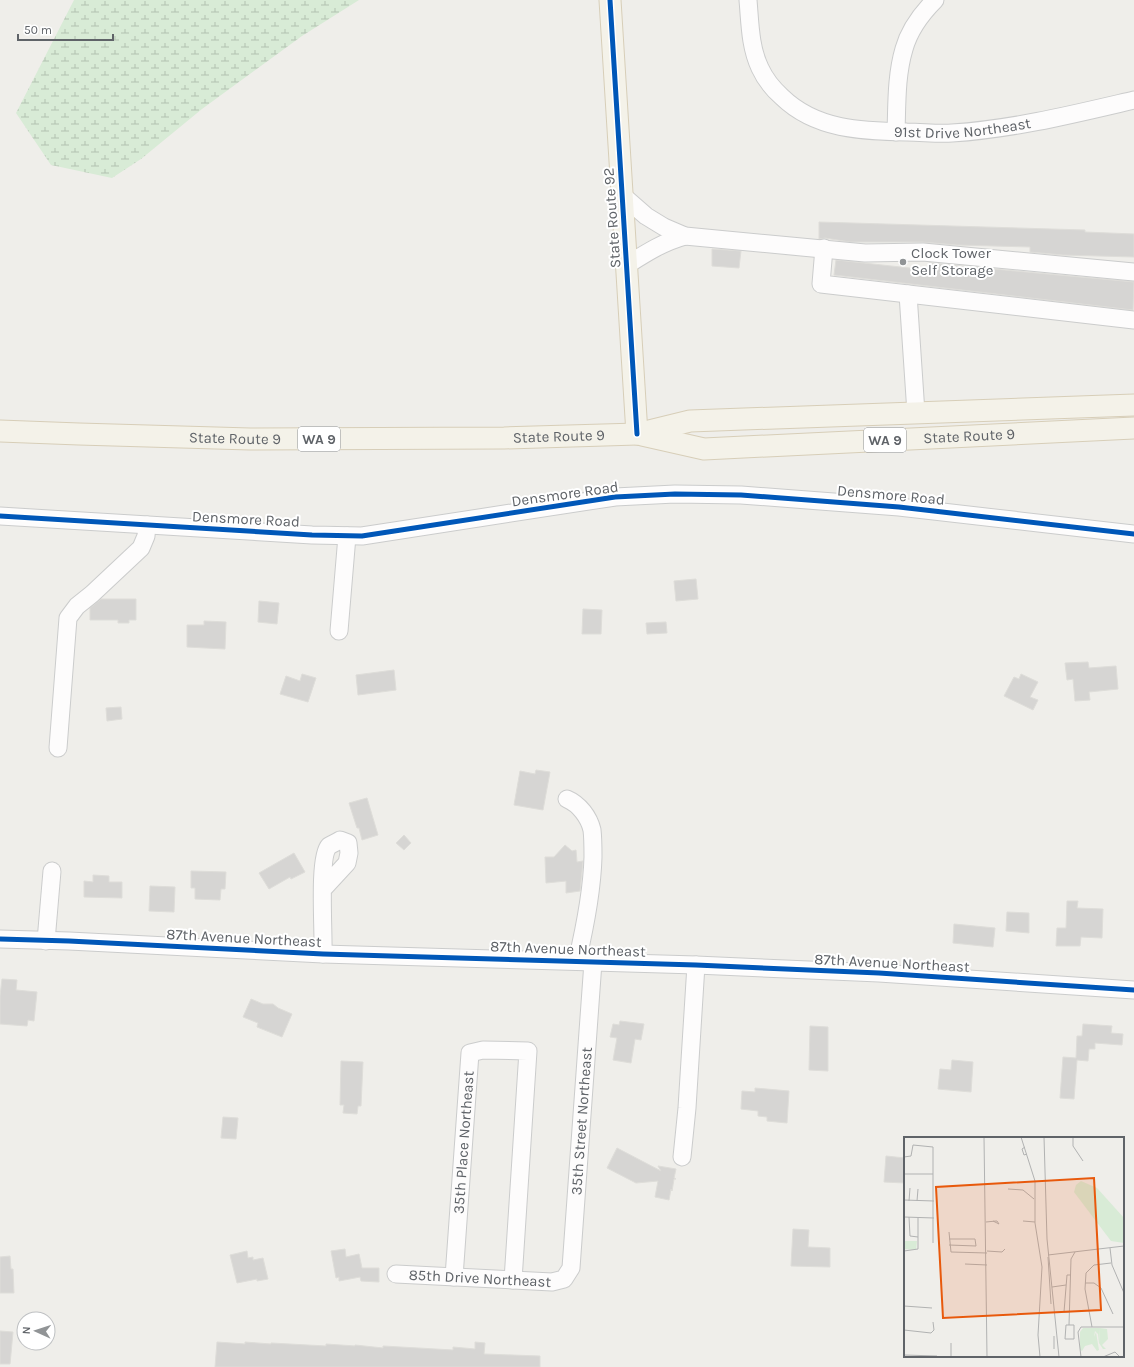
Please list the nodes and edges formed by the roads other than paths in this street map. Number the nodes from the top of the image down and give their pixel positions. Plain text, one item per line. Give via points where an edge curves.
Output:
1 (610, 0) edge
2 (619, 0) edge
3 (748, 0) edge
4 (935, 0) edge
5 (612, 45) junction
6 (1134, 100) edge
7 (896, 132) junction
8 (622, 195) junction
9 (685, 236) junction
10 (824, 248) junction
11 (627, 265) junction
12 (1134, 272) edge
13 (908, 294) junction
14 (1134, 320) edge
15 (1134, 405) edge
16 (916, 413) junction
17 (1134, 428) edge
18 (0, 431) edge
19 (637, 434) junction
20 (0, 516) edge
21 (147, 525) junction
22 (1134, 534) edge
23 (347, 536) junction
24 (339, 632) dead end
25 (58, 748) dead end
26 (567, 799) dead end
27 (52, 872) dead end
28 (322, 890) dead end
29 (0, 939) edge
30 (46, 941) junction
31 (323, 954) junction
32 (585, 961) junction
33 (696, 965) junction
34 (1134, 990) edge
35 (682, 1157) dead end
36 (396, 1274) dead end
37 (454, 1277) junction
38 (564, 1279) joint
39 (513, 1280) junction

1 - 5 main road, State Route 92
2 - 5 street
3 - 7 street, 91st Drive Northeast via 751,44 760,69 773,89 792,107 813,119 838,127
4 - 7 street via 914,26 904,48 899,74
5 - 8 main road, State Route 92
6 - 7 street, 91st Drive Northeast via 1023,125 952,133
8 - 9 street via 646,216
8 - 11 main road, State Route 92
9 - 10 street
9 - 11 street via 650,250
10 - 12 street via 865,253 923,252
10 - 13 street via 821,284
11 - 19 main road, State Route 92
13 - 14 street
13 - 16 street
15 - 16 main road, State Route 9 / WA 9
16 - 19 main road, State Route 9 / WA 9 via 690,421
17 - 19 main road, State Route 9 / WA 9 via 704,449
18 - 19 main road, State Route 9 / WA 9 via 250,439 504,438
20 - 21 street, Densmore Road
21 - 23 street, Densmore Road
21 - 25 street via 141,548 77,606 68,618
22 - 23 street, Densmore Road via 891,507 741,495 675,494 615,497 362,536
23 - 24 street
26 - 32 street, 35th Street Northeast via 582,810 592,829 592,871
27 - 30 street
28 - 31 street
29 - 30 street, 87th Avenue Northeast
30 - 31 street, 87th Avenue Northeast
31 - 32 street, 87th Avenue Northeast
32 - 33 street, 87th Avenue Northeast
32 - 38 street, 35th Street Northeast via 571,1268
33 - 34 street, 87th Avenue Northeast via 879,973
33 - 35 street
36 - 37 street, 85th Drive Northeast
37 - 39 street, 85th Drive Northeast
37 - 39 street, 35th Place Northeast via 470,1053 483,1050 528,1051
38 - 39 street, 85th Drive Northeast via 552,1282

